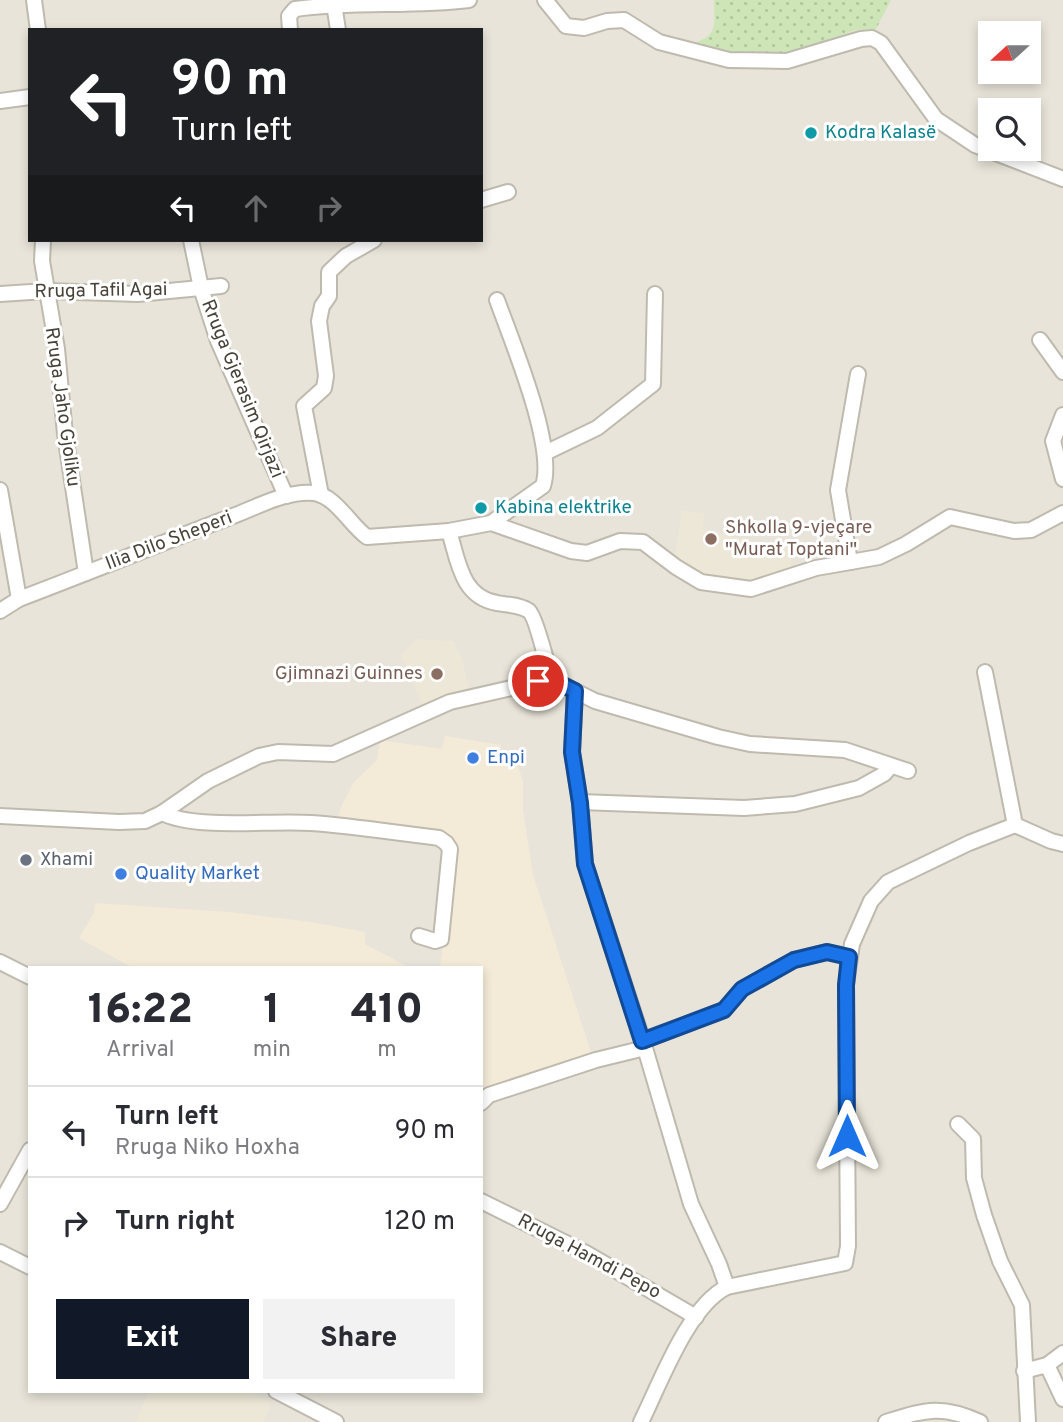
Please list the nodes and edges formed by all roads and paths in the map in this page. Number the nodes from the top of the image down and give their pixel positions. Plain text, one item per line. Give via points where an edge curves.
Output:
1 (34, 0) edge
2 (470, 0) edge
3 (545, 0) edge
4 (334, 4) junction
5 (38, 28) edge
6 (290, 28) edge
7 (338, 28) edge
8 (28, 97) edge
9 (0, 101) edge
10 (1063, 179) edge
11 (508, 192) dead end
12 (483, 199) edge
13 (43, 242) edge
14 (191, 242) edge
15 (370, 242) edge
16 (221, 286) dead end
17 (201, 288) junction
18 (46, 291) junction
19 (0, 294) edge
20 (655, 294) dead end
21 (497, 300) dead end
22 (1040, 340) dead end
23 (1063, 372) edge
24 (858, 374) dead end
25 (1063, 415) edge
26 (545, 453) junction
27 (1063, 480) edge
28 (0, 490) edge
29 (321, 495) junction
30 (286, 496) junction
31 (1063, 513) edge
32 (491, 523) junction
33 (449, 531) junction
34 (850, 562) junction
35 (86, 573) junction
36 (19, 599) junction
37 (0, 611) edge
38 (985, 672) dead end
39 (551, 679) junction
40 (575, 691) junction
41 (891, 766) junction
42 (908, 771) dead end
43 (580, 803) junction
44 (162, 813) junction
45 (0, 816) edge
46 (1016, 825) junction
47 (1063, 844) edge
48 (419, 936) dead end
49 (849, 957) junction
50 (0, 962) edge
51 (28, 976) edge
52 (644, 1044) junction
53 (483, 1101) edge
54 (958, 1124) dead end
55 (28, 1154) edge
56 (483, 1202) edge
57 (0, 1204) edge
58 (0, 1252) edge
59 (28, 1266) edge
60 (727, 1287) junction
61 (696, 1317) junction
62 (1063, 1353) edge
63 (1047, 1365) junction
64 (1024, 1371) junction
65 (280, 1393) edge
66 (1063, 1399) edge
67 (336, 1422) edge
68 (641, 1422) edge
69 (886, 1422) edge
70 (980, 1422) edge
71 (1028, 1422) edge

1 - 5 street
2 - 4 street
3 - 10 street via 566,26 624,20 659,42 729,60 787,61 872,38 881,43 936,119 975,145
4 - 6 street via 295,9 289,16
4 - 7 street
8 - 9 street
11 - 12 street
13 - 18 street, Rruga Jaho Gjoliku
14 - 17 street, Rruga Gjerasim Qirjazi
15 - 29 street via 329,272 329,296 319,321 324,388 304,406
16 - 17 street, Rruga Tafil Agai
17 - 18 street, Rruga Tafil Agai via 138,295
17 - 30 street, Rruga Gjerasim Qirjazi via 218,341
18 - 19 street, Rruga Tafil Agai
18 - 35 street, Rruga Jaho Gjoliku
20 - 26 street via 653,384 597,428
21 - 26 street
22 - 23 street
24 - 34 street via 838,490
25 - 27 street via 1053,441
26 - 32 street via 542,486
28 - 36 street
29 - 30 street, Ilia Dilo Sheperi
29 - 33 street via 367,537
30 - 35 street, Ilia Dilo Sheperi
31 - 34 street via 1031,530 1014,531 950,517 879,557
32 - 33 street
32 - 34 street via 571,551 587,553 620,541 643,542 701,582 751,589
33 - 39 street via 470,590 488,601 523,607 533,615
35 - 36 street, Ilia Dilo Sheperi
36 - 37 street, Ilia Dilo Sheperi
38 - 46 street
39 - 40 street
39 - 44 street via 450,702 333,754 259,756 208,781
40 - 41 street via 718,737 750,744 845,750
40 - 43 street via 572,752
41 - 42 street
41 - 43 street via 859,788 795,804 744,808
43 - 52 street via 585,864
44 - 45 street via 135,822
44 - 48 street via 192,821 310,823 439,838 450,849 441,939 435,942
46 - 47 street
46 - 49 street via 888,882 872,901
49 - 52 street via 827,952 794,960 742,989 724,1010
49 - 60 street via 845,1263
50 - 51 street
52 - 53 street
52 - 60 street via 691,1204
54 - 64 street via 973,1139 975,1178 984,1215 1022,1305
55 - 57 street
56 - 61 street, Rruga Hamdi Pepo via 586,1253
58 - 59 street
60 - 61 street via 710,1298
61 - 68 street
62 - 63 street
63 - 64 street
63 - 66 street
64 - 71 street
65 - 67 street
69 - 70 street via 928,1410 957,1411

